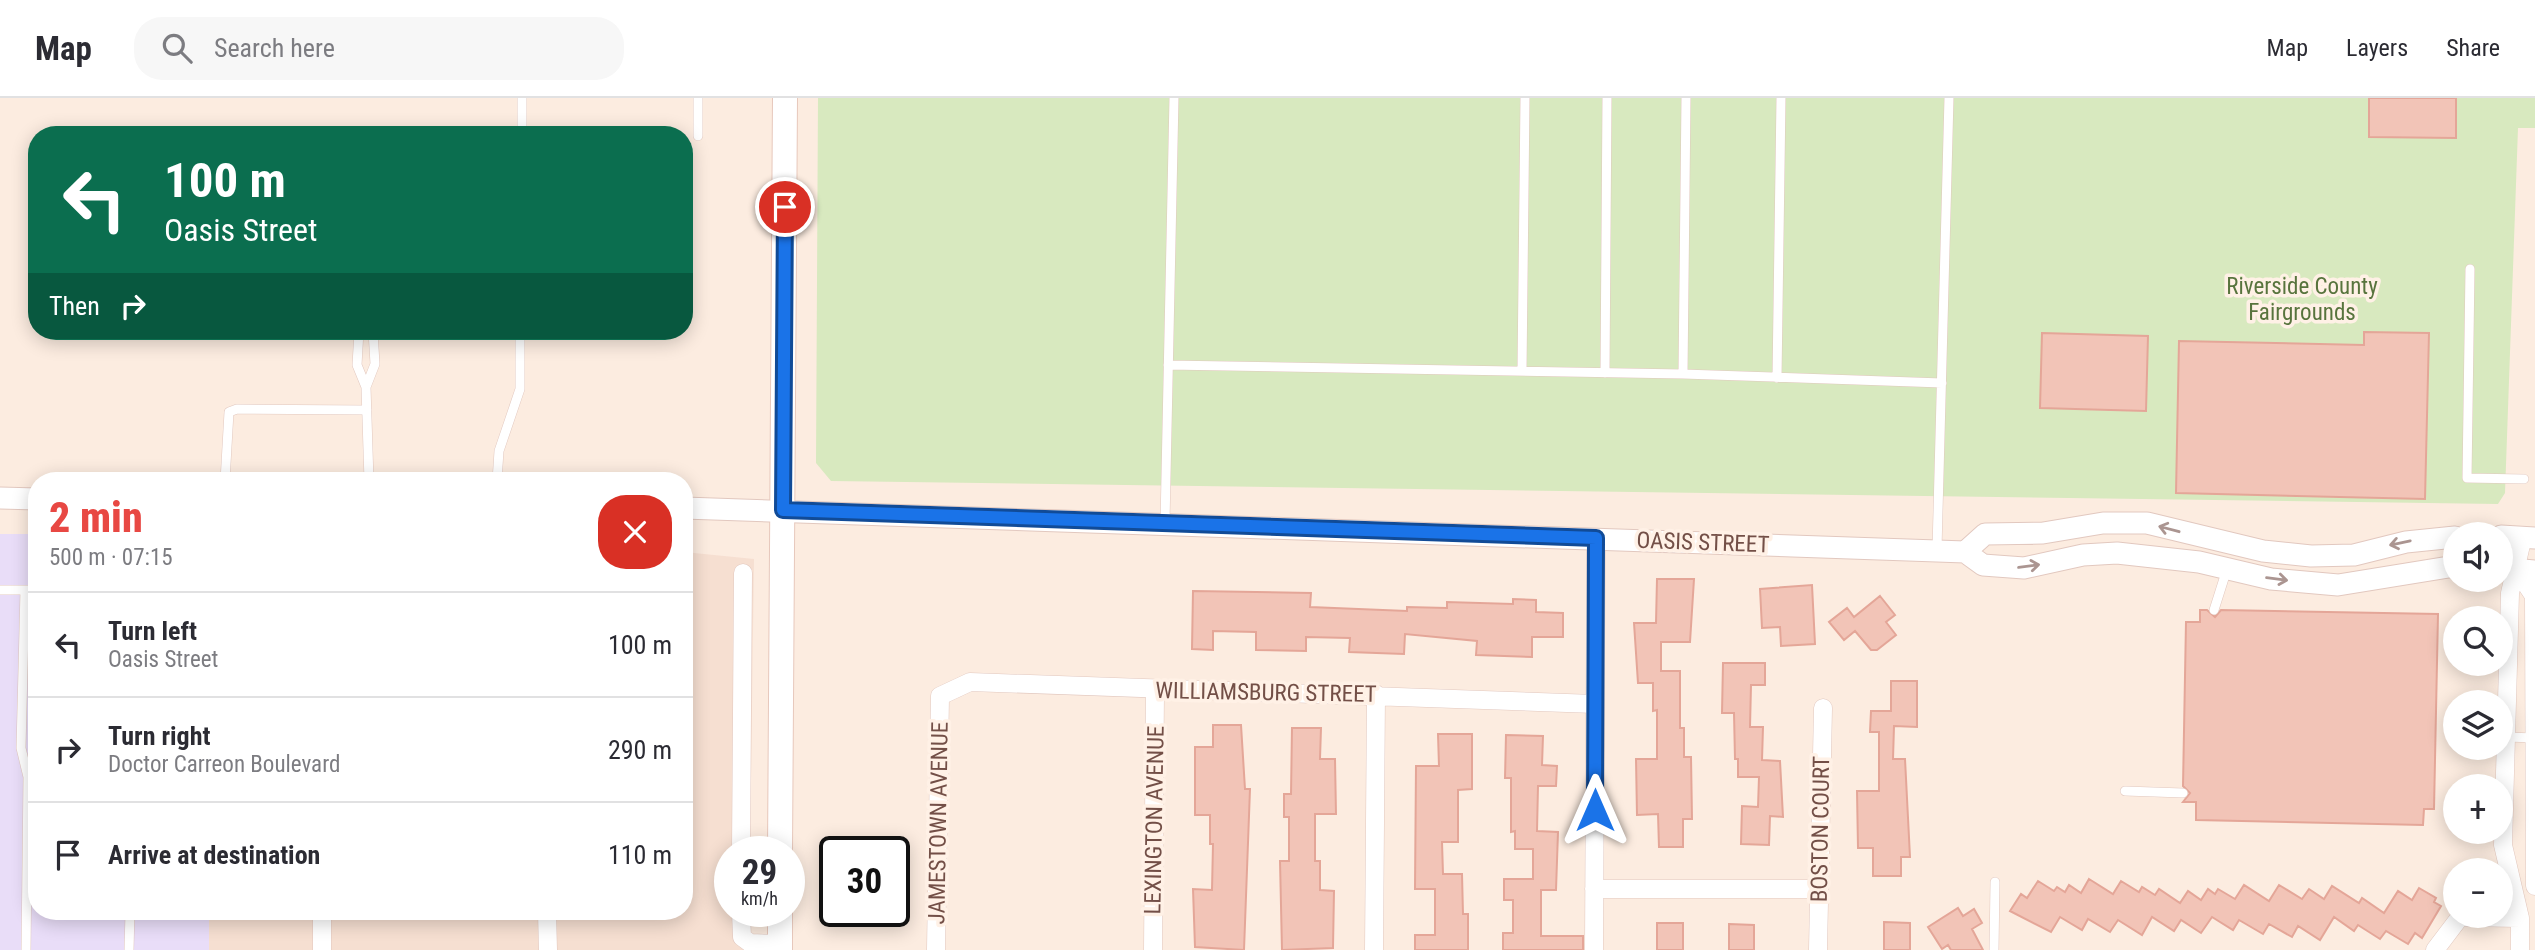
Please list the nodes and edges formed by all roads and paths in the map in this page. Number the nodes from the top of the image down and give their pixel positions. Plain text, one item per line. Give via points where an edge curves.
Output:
1 (522, 98) edge
2 (698, 98) edge
3 (785, 98) edge
4 (1174, 98) edge
5 (1525, 98) edge
6 (1607, 98) edge
7 (1686, 98) edge
8 (1781, 98) edge
9 (1949, 98) edge
10 (522, 126) edge
11 (698, 136) dead end
12 (2470, 269) dead end
13 (358, 340) edge
14 (374, 340) edge
15 (520, 340) edge
16 (1168, 365) junction
17 (1522, 371) junction
18 (1605, 373) junction
19 (1683, 374) junction
20 (1777, 378) junction
21 (1942, 383) junction
22 (366, 387) junction
23 (367, 410) junction
24 (226, 472) edge
25 (369, 472) edge
26 (498, 472) edge
27 (2524, 479) dead end
28 (0, 498) edge
29 (28, 499) edge
30 (693, 508) edge
31 (783, 510) junction
32 (1165, 523) junction
33 (2529, 537) edge
34 (1596, 538) junction
35 (2443, 538) edge
36 (2236, 545) junction
37 (1937, 551) junction
38 (1965, 552) junction
39 (2443, 568) edge
40 (2227, 569) junction
41 (2517, 570) edge
42 (743, 573) dead end
43 (0, 590) edge
44 (25, 590) joint
45 (2214, 610) dead end
46 (2508, 690) edge
47 (1155, 691) junction
48 (1376, 694) junction
49 (940, 696) joint
50 (1595, 704) junction
51 (1823, 708) dead end
52 (2513, 737) edge
53 (2534, 738) edge
54 (2506, 760) edge
55 (28, 777) edge
56 (2124, 791) dead end
57 (2183, 793) dead end
58 (741, 836) edge
59 (780, 836) edge
60 (1995, 882) dead end
61 (2535, 888) edge
62 (1594, 889) junction
63 (1818, 889) junction
64 (28, 903) edge
65 (2520, 918) junction
66 (130, 920) edge
67 (322, 920) edge
68 (548, 920) edge
69 (742, 927) edge
70 (780, 927) edge
71 (780, 947) edge
72 (26, 950) edge
73 (129, 950) edge
74 (322, 950) edge
75 (548, 950) edge
76 (936, 950) edge
77 (1153, 950) edge
78 (1374, 950) edge
79 (1594, 950) edge
80 (1818, 950) edge
81 (1994, 950) edge
82 (2435, 950) edge
83 (2521, 950) edge

1 - 10 lane
2 - 11 lane
3 - 31 main road
4 - 16 lane
5 - 17 lane
6 - 18 lane
7 - 19 lane
8 - 20 lane
9 - 21 lane
12 - 27 lane via 2468,478
13 - 22 lane via 357,365
14 - 22 lane via 375,364
15 - 26 lane via 520,389 499,451
16 - 17 lane
16 - 32 lane
17 - 18 lane
18 - 19 lane
19 - 20 lane
20 - 21 lane
21 - 37 lane
22 - 23 lane
23 - 24 lane via 229,412
23 - 25 lane
28 - 29 street
30 - 31 street, OASIS STREET
31 - 32 street, OASIS STREET
31 - 59 main road
32 - 34 street, OASIS STREET
33 - 41 street
34 - 37 street, OASIS STREET
34 - 50 street
35 -> 36 street via 2406,541 2354,555 2311,556
36 -> 38 street via 2147,523 2103,523 2043,533 1985,534
36 - 40 street
37 - 38 street, OASIS STREET
38 -> 40 street, OASIS STREET via 1983,565 2024,568 2117,553
40 -> 39 street, OASIS STREET via 2271,579 2338,585
40 - 45 lane
41 - 46 street via 2510,593
41 - 53 street via 2534,596
42 - 58 street
43 - 44 lane
44 - 55 lane via 21,748
47 - 48 street, WILLIAMSBURG STREET
47 - 49 street, WILLIAMSBURG STREET via 970,682
47 - 77 street, LEXINGTON AVENUE
48 - 50 street, WILLIAMSBURG STREET
48 - 78 street
49 - 76 street, JAMESTOWN AVENUE
50 - 62 street
51 - 63 street, BOSTON COURT
52 - 53 lane
53 - 61 street
54 - 65 street via 2503,845
56 - 57 lane
60 - 81 lane
61 - 65 street
62 - 63 street
62 - 79 street
63 - 80 street, BOSTON COURT
64 - 72 lane
65 - 82 street via 2460,917
65 - 83 street
66 - 73 lane
67 - 74 street
68 - 75 street
69 - 71 street via 742,937 750,943
70 - 71 main road

